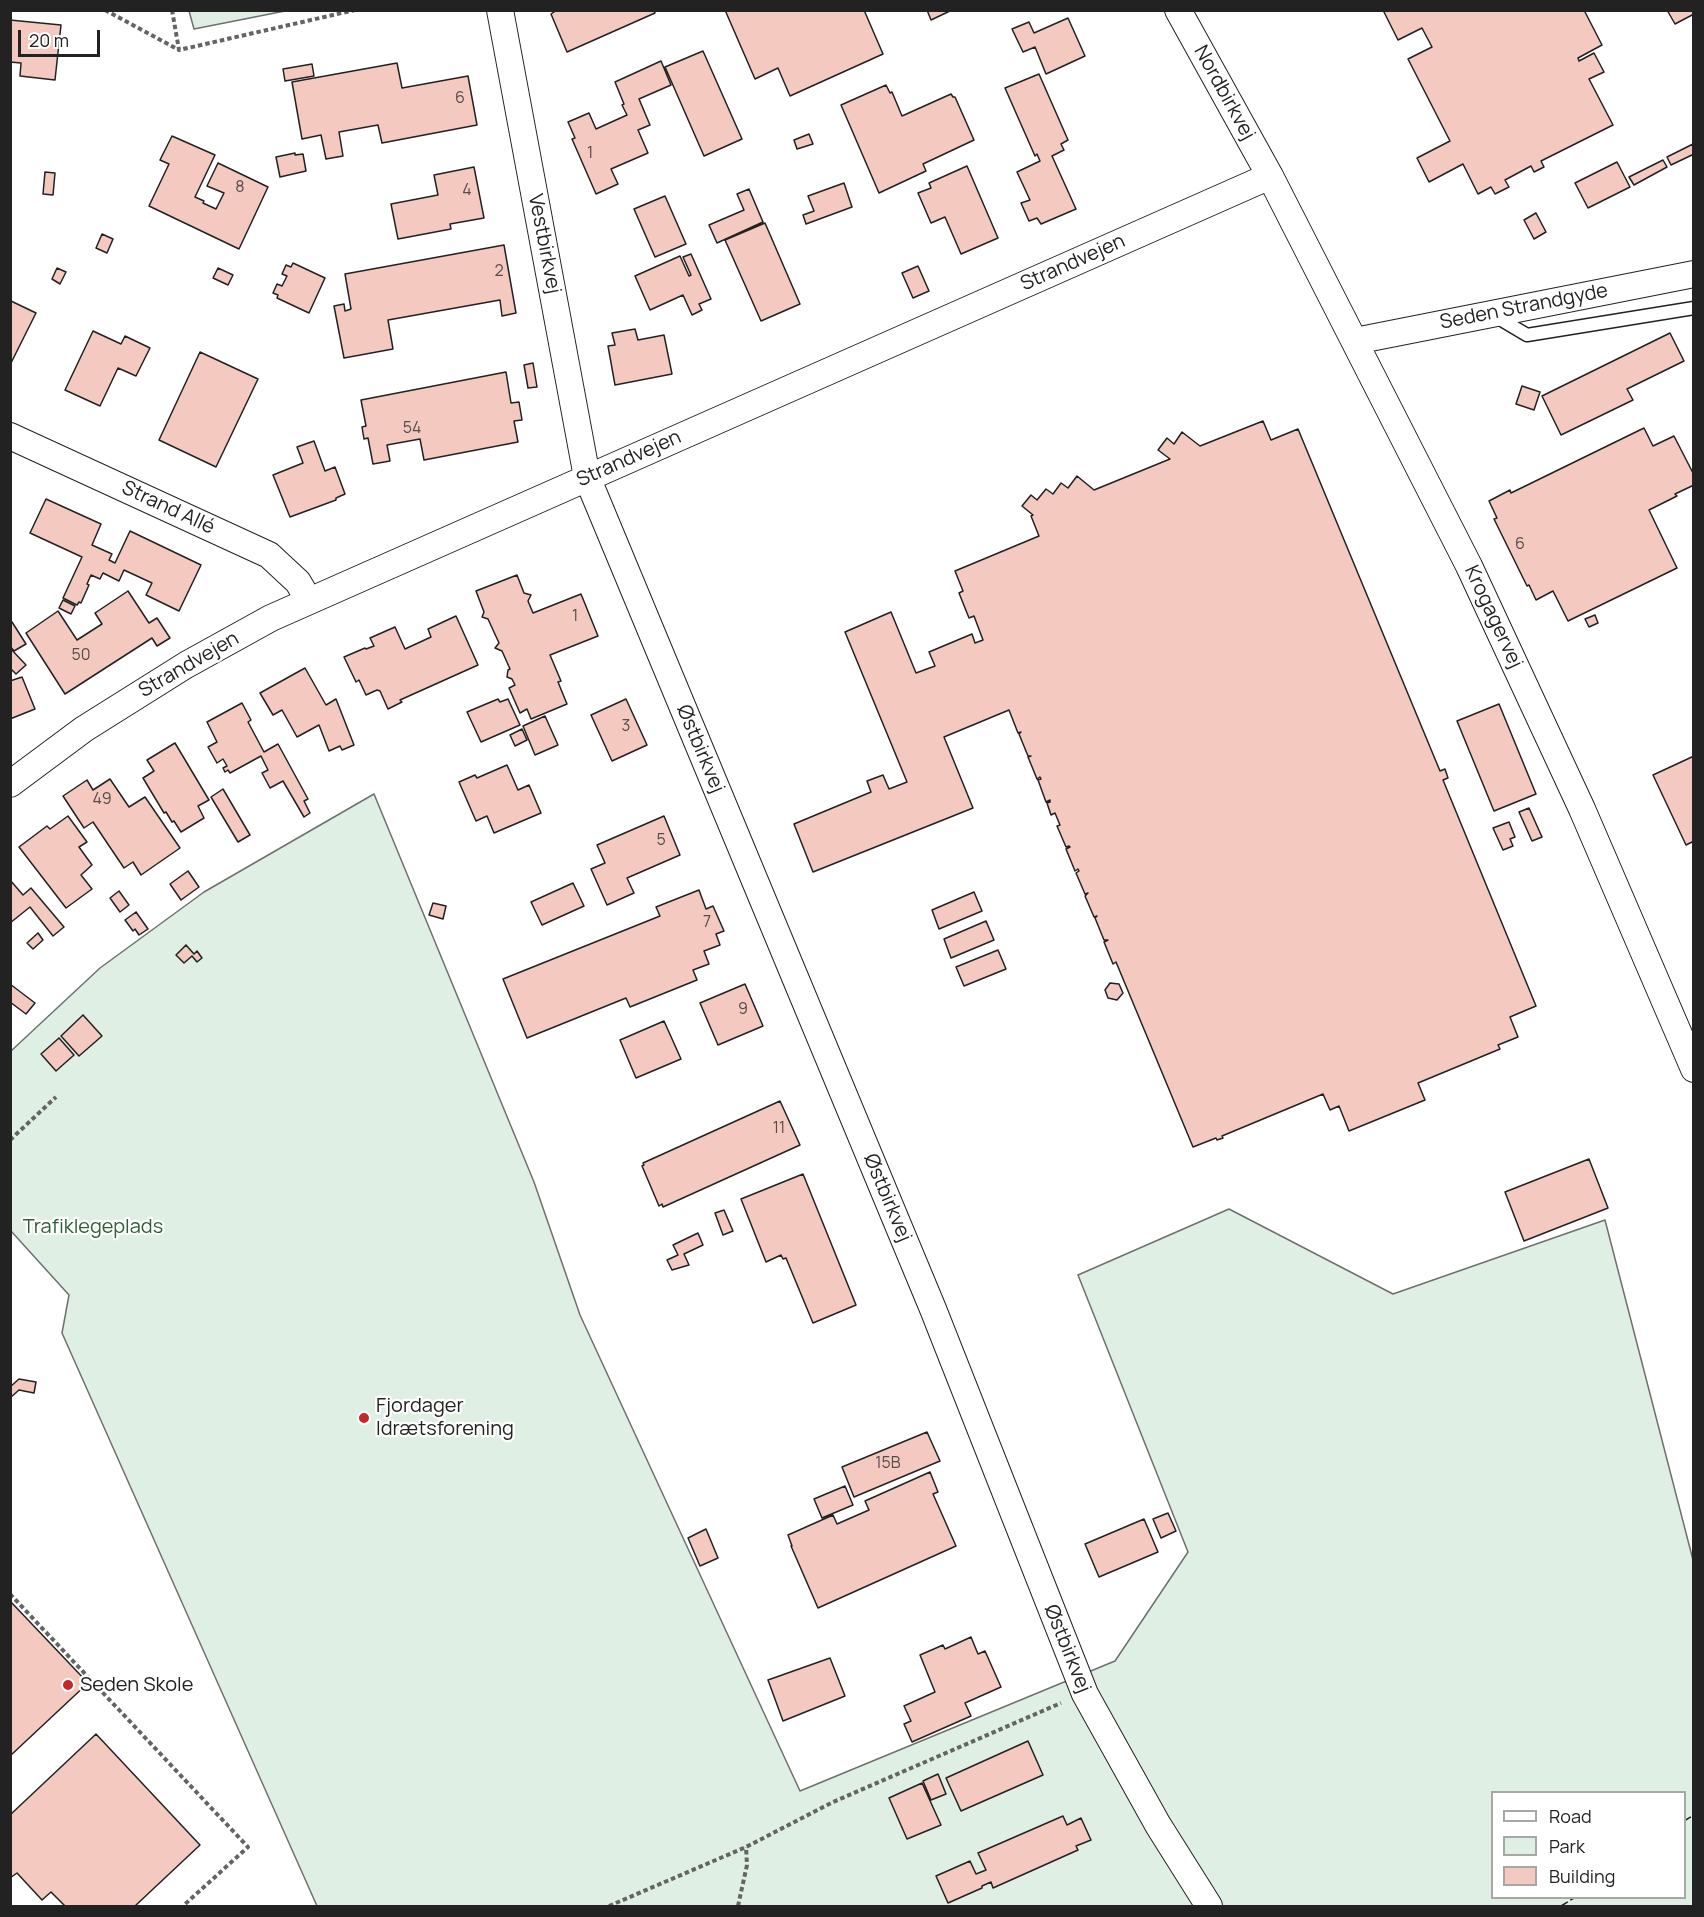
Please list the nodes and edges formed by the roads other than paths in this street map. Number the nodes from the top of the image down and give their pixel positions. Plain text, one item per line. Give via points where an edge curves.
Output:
1 (500, 10) edge
2 (1178, 10) edge
3 (1270, 176) junction
4 (1694, 274) edge
5 (1694, 308) edge
6 (1492, 314) junction
7 (1355, 341) junction
8 (10, 435) edge
9 (587, 477) junction
10 (309, 601) junction
11 (10, 784) edge
12 (1694, 1069) edge
13 (1209, 1906) edge

1 - 9 street, Vestbirkvej
2 - 3 street, Nordbirkvej
3 - 7 street, Krogagervej
3 - 9 street, Strandvejen
4 - 6 street, Seden Strandgyde
5 - 6 lane via 1527,335
6 - 7 street, Seden Strandgyde
7 - 12 street, Krogagervej via 1470,566 1573,789
8 - 10 street, Strand Allé via 269,555 298,582
9 - 10 street, Strandvejen
9 - 13 street, Østbirkvej via 933,1309 1084,1694
10 - 11 street, Strandvejen via 176,671 84,729

